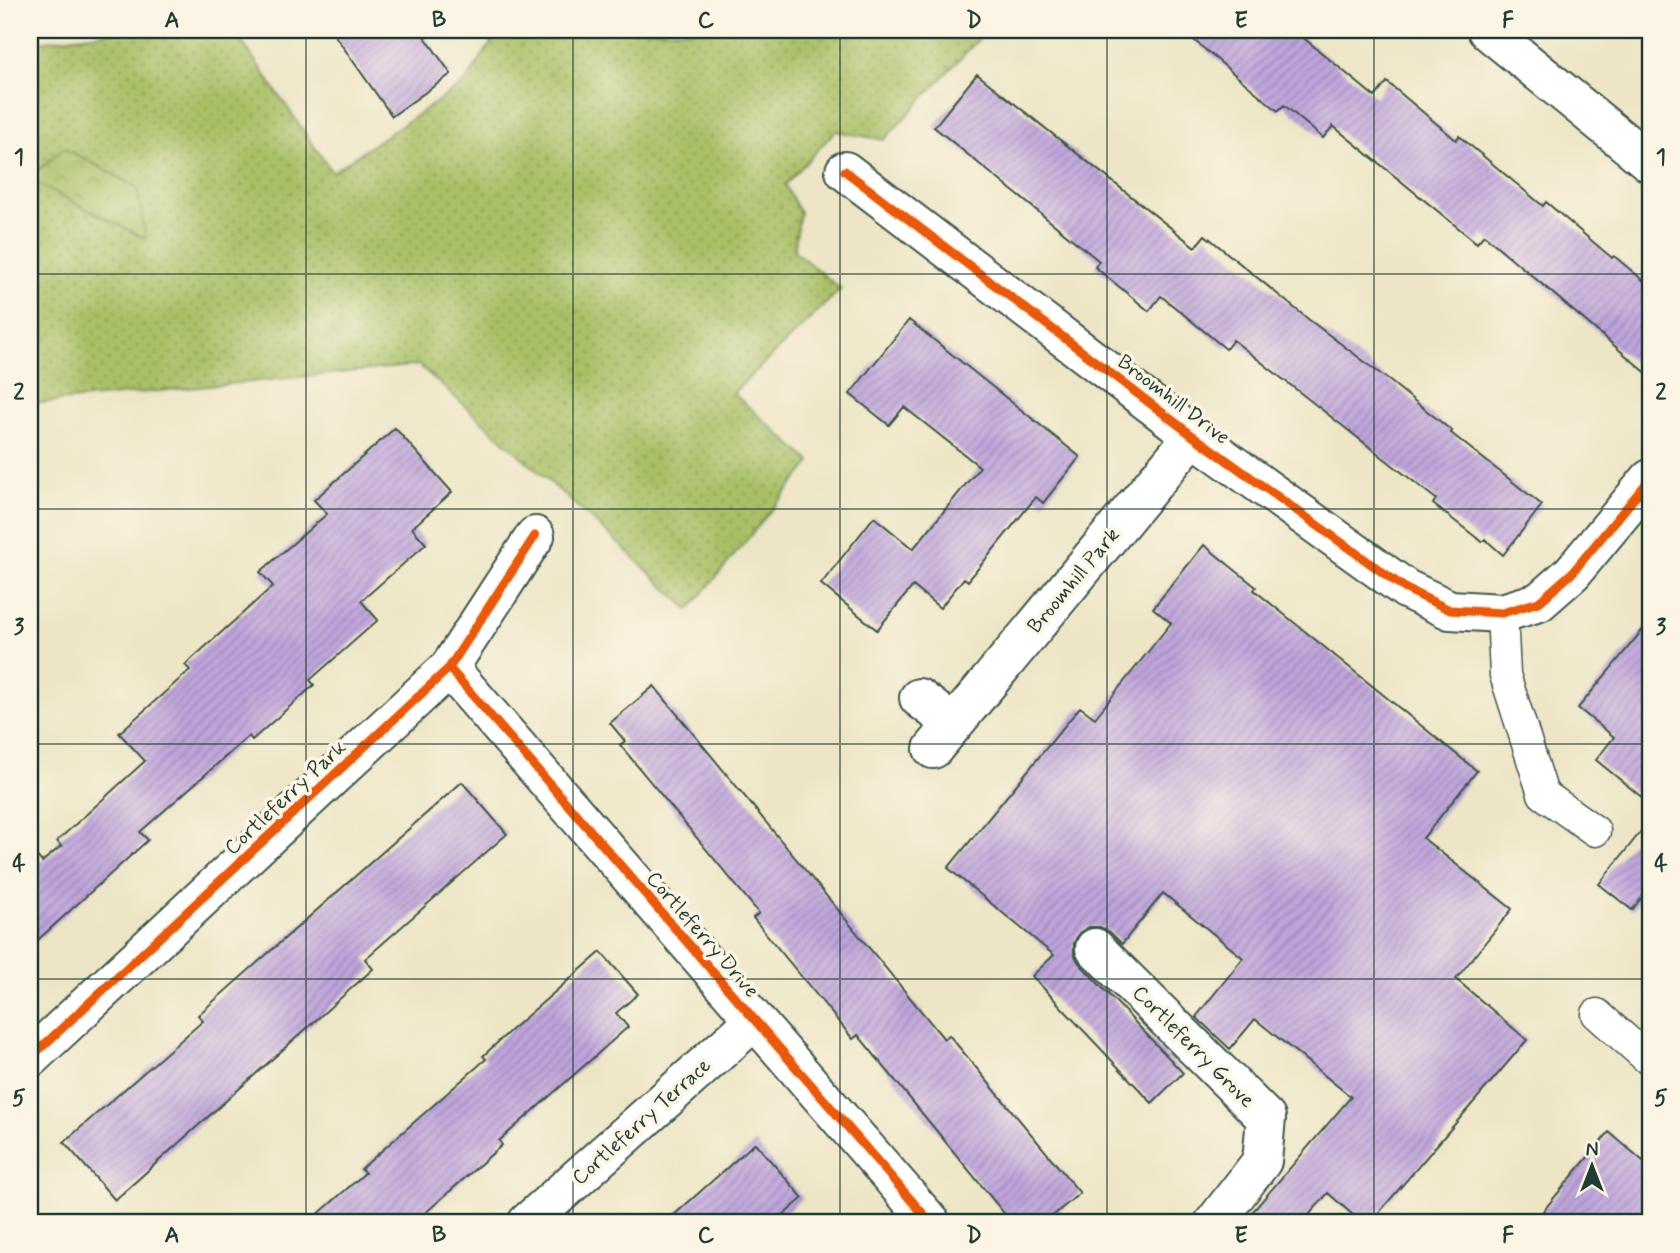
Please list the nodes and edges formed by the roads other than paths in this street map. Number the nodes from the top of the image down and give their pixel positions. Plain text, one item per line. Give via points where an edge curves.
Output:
1 (1487, 30) edge
2 (1650, 163) edge
3 (845, 171) dead end
4 (1193, 436) junction
5 (1650, 480) edge
6 (535, 536) dead end
7 (1502, 613) junction
8 (449, 668) junction
9 (919, 698) dead end
10 (1595, 831) dead end
11 (1095, 948) dead end
12 (1597, 1014) dead end
13 (755, 1020) junction
14 (30, 1058) edge
15 (1650, 1061) edge
16 (527, 1223) edge
17 (931, 1223) edge
18 (1214, 1223) edge

1 - 2 street
3 - 4 street, Broomhill Drive
4 - 7 street, Broomhill Drive via 1406,589 1450,610
4 - 9 street, Broomhill Park via 943,736
5 - 7 street, Broomhill Drive via 1572,573 1539,602
6 - 8 street, Cortleferry Park
7 - 10 lane via 1505,674 1543,794
8 - 13 street, Cortleferry Drive
8 - 14 street, Cortleferry Park
11 - 18 street, Cortleferry Grove via 1266,1118 1262,1161
12 - 15 lane
13 - 16 street, Cortleferry Terrace
13 - 17 street, Cortleferry Drive

